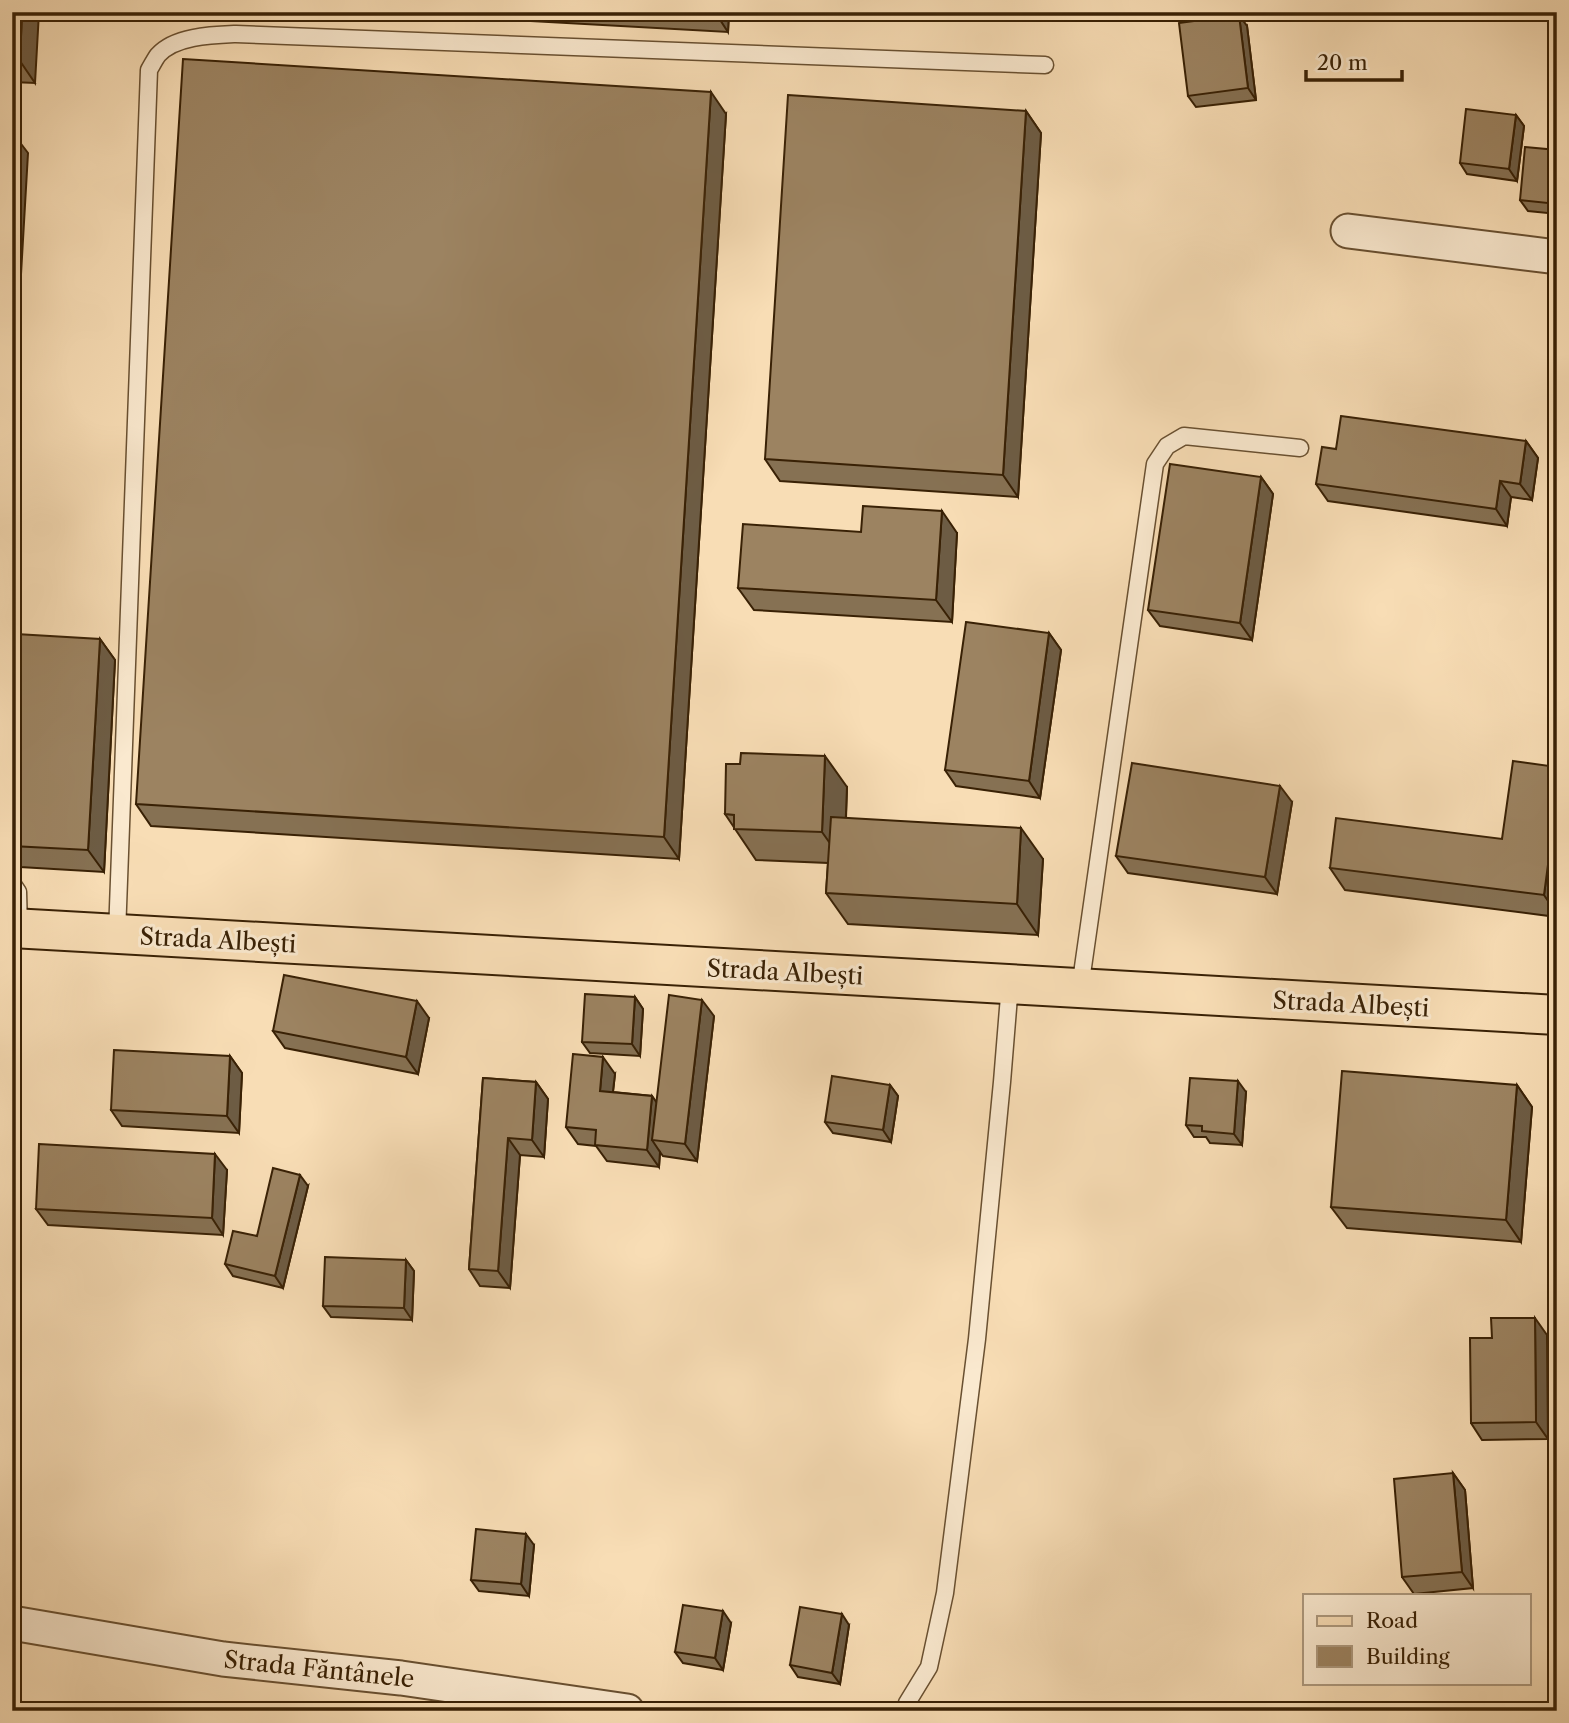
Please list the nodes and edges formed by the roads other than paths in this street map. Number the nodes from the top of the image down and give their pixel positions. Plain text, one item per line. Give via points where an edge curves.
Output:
1 (1045, 65) dead end
2 (1349, 231) dead end
3 (1557, 257) edge
4 (1300, 448) dead end
5 (12, 883) edge
6 (16, 929) edge
7 (117, 934) junction
8 (1010, 984) junction
9 (1080, 988) junction
10 (1557, 1015) edge
11 (12, 1623) edge
12 (627, 1711) edge
13 (905, 1711) edge

1 - 7 lane via 236,34 208,36 159,53 149,70
2 - 3 street
4 - 9 lane via 1184,436 1167,446 1155,464
5 - 6 lane via 18,892
6 - 7 main road, Strada Albești
7 - 8 main road, Strada Albești
8 - 9 main road, Strada Albești
8 - 13 lane via 977,1339 945,1593 929,1667
9 - 10 main road, Strada Albești
11 - 12 street, Strada Făntânele via 223,1659 401,1678

